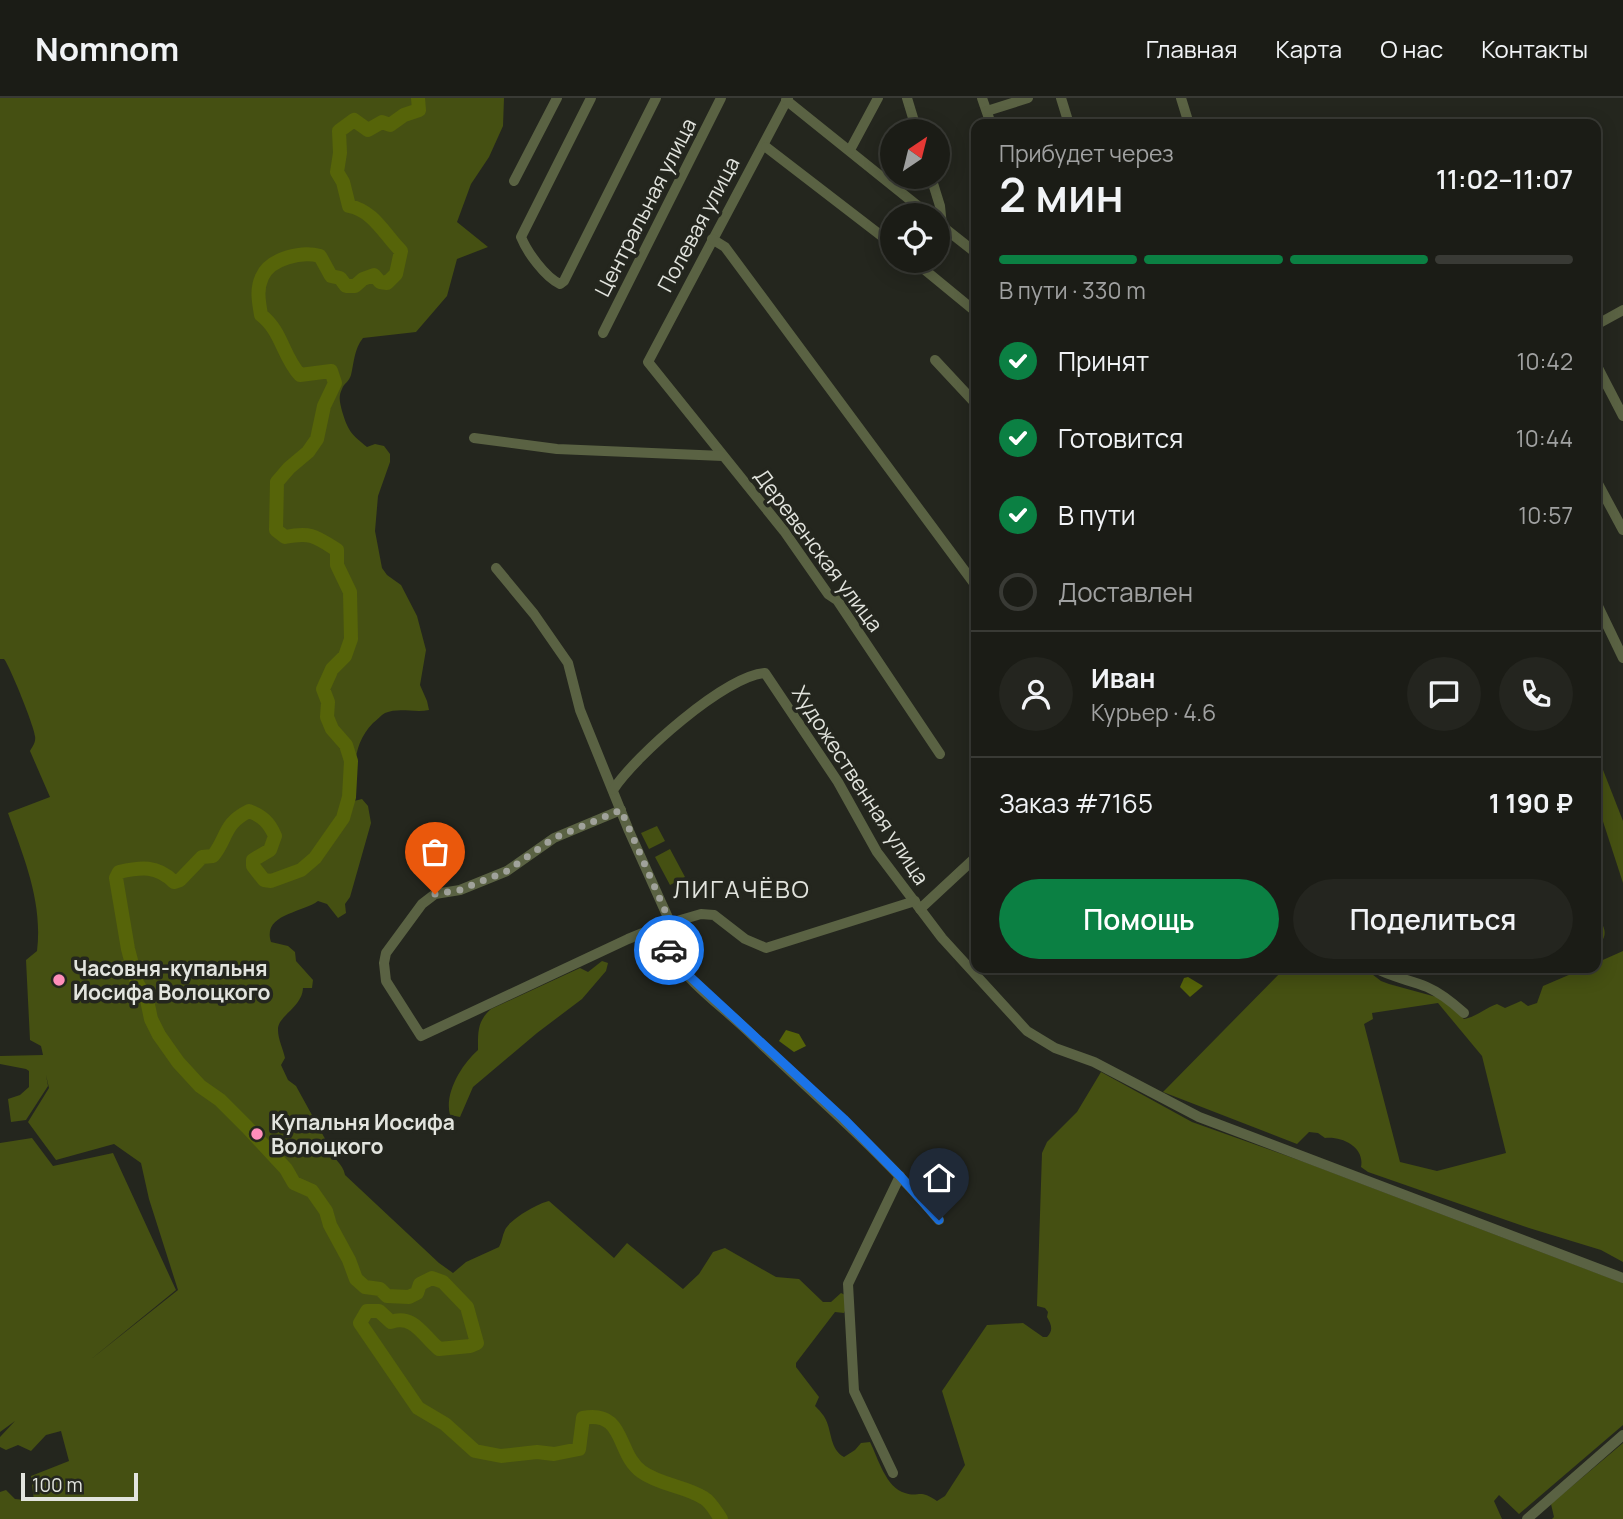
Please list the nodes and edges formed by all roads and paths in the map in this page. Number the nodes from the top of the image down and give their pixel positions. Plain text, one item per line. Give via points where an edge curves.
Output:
1 (557, 98) edge
2 (591, 98) edge
3 (656, 98) edge
4 (721, 98) edge
5 (878, 98) edge
6 (907, 98) edge
7 (982, 98) edge
8 (1028, 98) edge
9 (1060, 98) edge
10 (1181, 98) edge
11 (787, 99) edge
12 (986, 111) junction
13 (913, 119) edge
14 (989, 119) edge
15 (1067, 119) edge
16 (1187, 119) edge
17 (766, 147) dead end
18 (850, 150) junction
19 (514, 181) dead end
20 (914, 203) edge
21 (950, 232) edge
22 (880, 235) edge
23 (712, 239) junction
24 (971, 249) edge
25 (929, 273) edge
26 (971, 308) edge
27 (1623, 310) edge
28 (1601, 322) edge
29 (603, 333) dead end
30 (935, 360) dead end
31 (656, 372) joint
32 (1601, 373) edge
33 (971, 399) edge
34 (1623, 416) edge
35 (474, 438) dead end
36 (723, 456) junction
37 (1601, 489) edge
38 (1623, 530) edge
39 (496, 568) dead end
40 (971, 579) edge
41 (1601, 612) edge
42 (1623, 658) edge
43 (940, 754) dead end
44 (613, 790) junction
45 (621, 810) junction
46 (971, 861) edge
47 (917, 905) junction
48 (670, 922) junction
49 (971, 971) edge
50 (973, 973) edge
51 (1384, 973) edge
52 (1464, 1013) dead end
53 (900, 1176) junction
54 (939, 1220) dead end
55 (1623, 1278) edge
56 (1623, 1435) edge
57 (892, 1473) dead end
58 (1527, 1519) edge

1 - 19 street
2 - 3 street via 521,237 560,285
4 - 29 street, Центральная улица
5 - 18 street
6 - 13 street
7 - 12 street
8 - 12 street
9 - 15 street
10 - 16 street
11 - 18 street
11 - 23 street, Полевая улица
12 - 14 street
17 - 22 street
18 - 20 street
21 - 24 street
23 - 31 street, Полевая улица via 648,362
23 - 40 street via 724,247
25 - 26 street
27 - 28 street
30 - 33 street
31 - 36 street, Деревенская улица
32 - 34 street
35 - 36 street via 556,449
36 - 43 street, Деревенская улица via 837,600
37 - 38 street
39 - 44 street via 568,663 580,710
41 - 42 street
44 - 45 street
44 - 47 street, Художественная улица via 674,727 753,674 765,673 838,782 866,835
45 - 48 street
45 - 48 street via 554,838 507,871 429,897 386,953 386,981 421,1036
46 - 47 street
47 - 48 street via 766,948 713,915
47 - 49 street, Художественная улица
48 - 53 street via 668,950 685,972
50 - 55 street, Художественная улица via 1027,1031 1049,1045 1094,1062 1199,1117
51 - 52 street via 1428,988
53 - 54 street
53 - 57 street via 849,1284 854,1391
56 - 58 street

